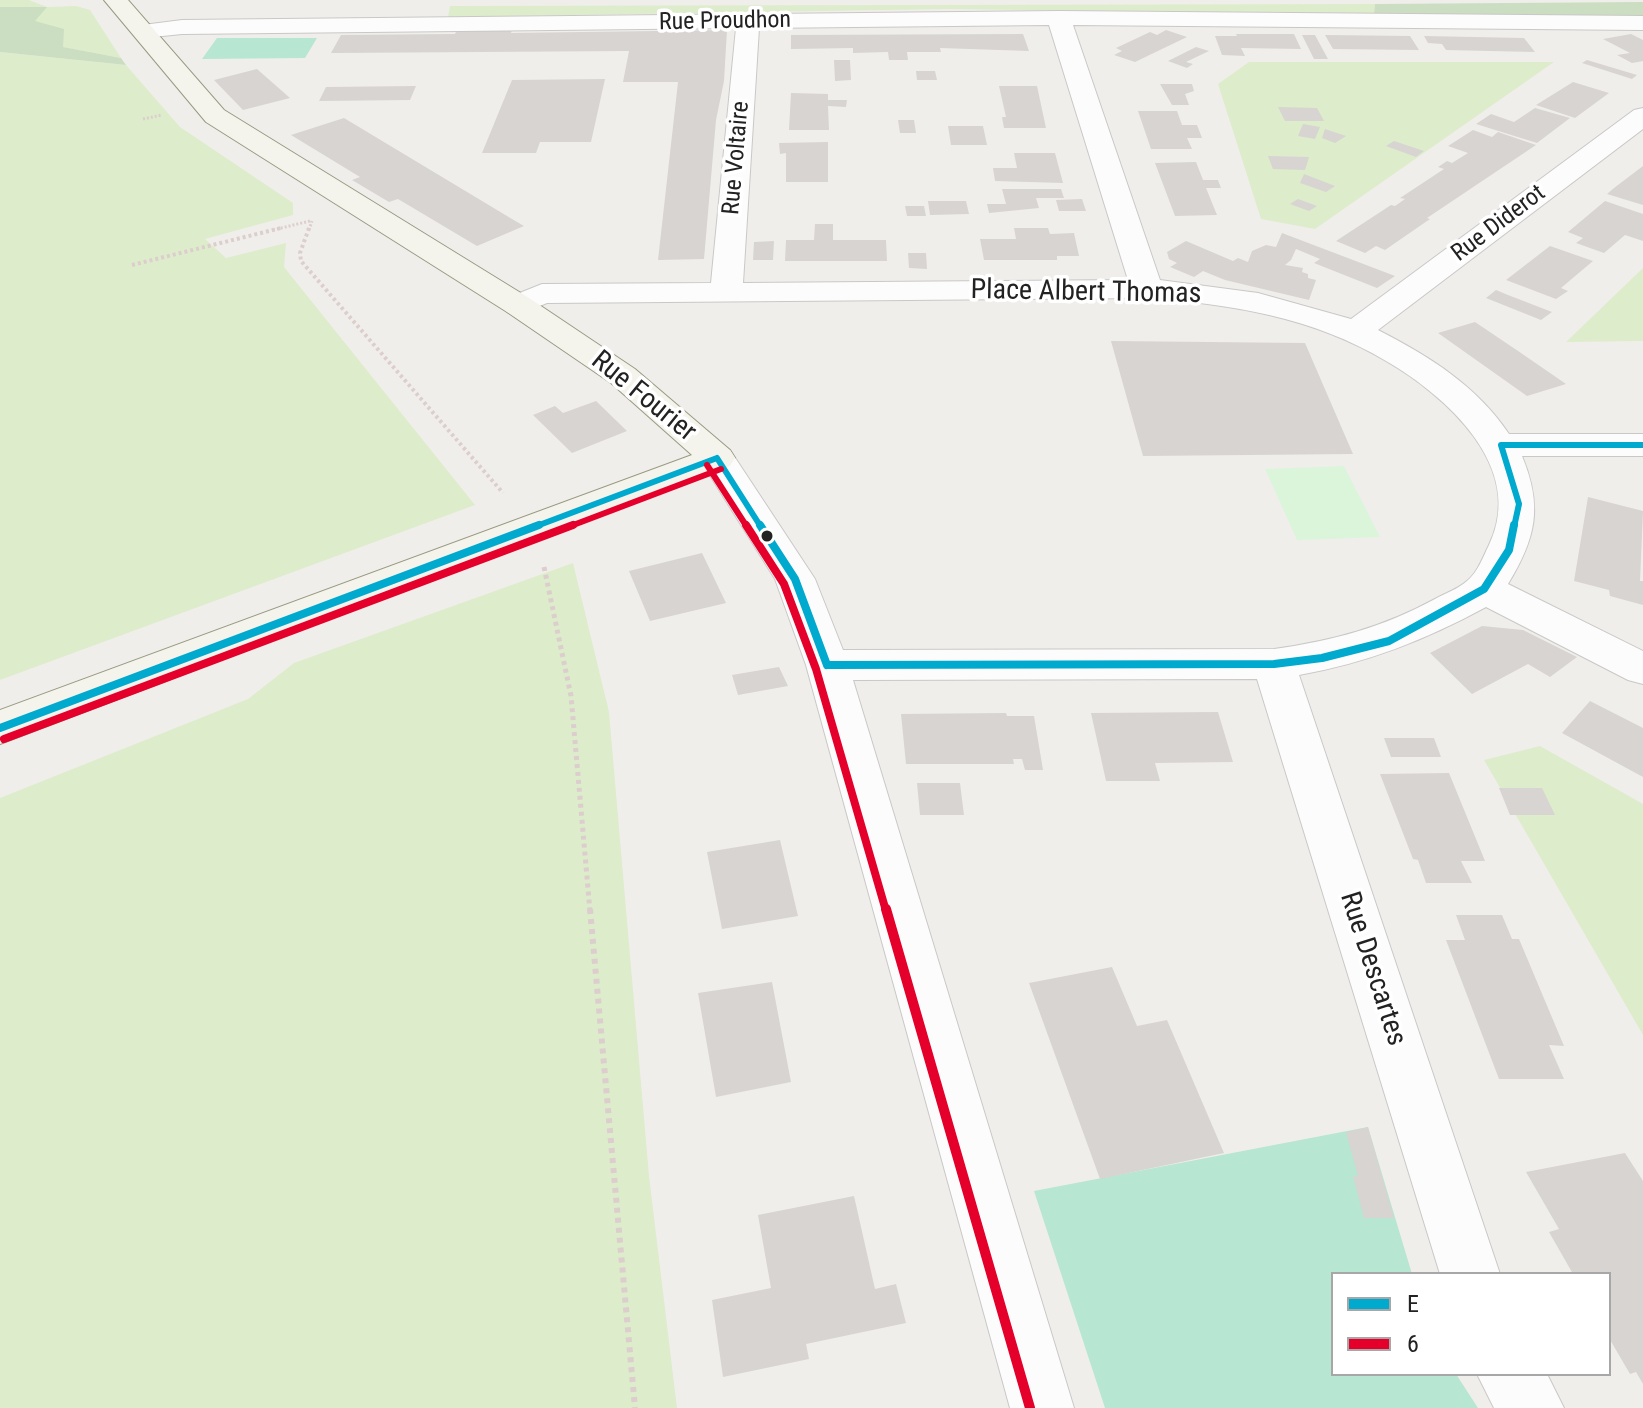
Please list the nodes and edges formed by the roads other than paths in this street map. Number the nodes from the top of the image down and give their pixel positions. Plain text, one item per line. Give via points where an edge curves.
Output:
1 (116, 0) edge
2 (1059, 18) junction
3 (748, 22) junction
4 (1643, 23) edge
5 (143, 31) junction
6 (1643, 116) edge
7 (1147, 289) junction
8 (726, 293) junction
9 (518, 305) junction
10 (1355, 332) junction
11 (1501, 445) junction
12 (1643, 445) edge
13 (717, 458) junction
14 (1484, 589) junction
15 (1274, 664) junction
16 (827, 665) junction
17 (1643, 669) edge
18 (0, 728) edge
19 (1469, 1272) edge
20 (1510, 1376) edge
21 (1042, 1408) edge
22 (1532, 1408) edge

1 - 5 main road, Rue Fourier
2 - 3 street, Rue Proudhon
2 - 4 street, Rue Proudhon
2 - 7 street
3 - 5 street, Rue Proudhon
3 - 8 street, Rue Voltaire
5 - 9 main road, Rue Fourier via 215,116
6 - 10 street, Rue Diderot
7 - 8 street, Place Albert Thomas
7 - 10 street, Place Albert Thomas via 1283,306
8 - 9 street, Place Albert Thomas via 542,294
9 - 13 main road, Rue Fourier via 623,376
10 - 11 street, Place Albert Thomas via 1428,372 1474,411
11 - 12 street
11 - 14 street, Place Albert Thomas via 1519,504 1509,550
13 - 16 street, Rue Fourier via 795,579
13 - 18 main road
14 - 15 street, Place Albert Thomas via 1389,641
14 - 17 street
15 - 16 street, Place Albert Thomas
15 - 19 street, Rue Descartes
16 - 21 street, Rue Fourier
20 - 22 street

